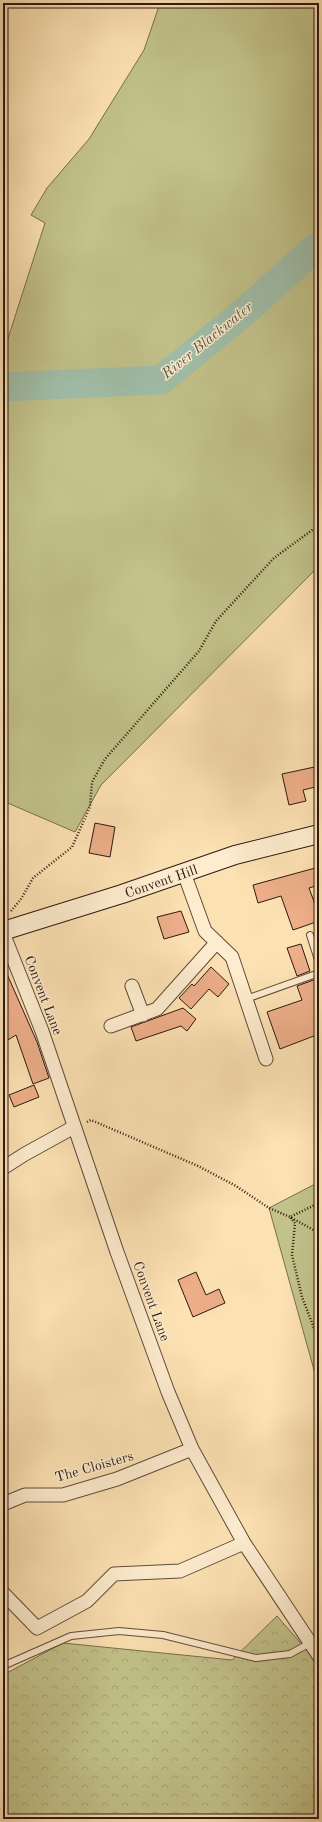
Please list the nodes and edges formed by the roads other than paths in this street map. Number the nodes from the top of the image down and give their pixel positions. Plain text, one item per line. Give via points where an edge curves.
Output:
1 (319, 834) edge
2 (184, 873) junction
3 (5, 926) edge
4 (310, 935) dead end
5 (216, 942) junction
6 (319, 963) edge
7 (319, 973) edge
8 (132, 986) dead end
9 (246, 998) junction
10 (143, 1014) junction
11 (111, 1026) dead end
12 (266, 1059) dead end
13 (74, 1127) junction
14 (3, 1168) edge
15 (192, 1449) junction
16 (3, 1504) edge
17 (244, 1543) junction
18 (3, 1593) edge
19 (310, 1643) junction
20 (319, 1656) edge
21 (3, 1666) edge

1 - 2 main road, Convent Hill via 235,855
2 - 3 main road, Convent Hill via 122,894
2 - 5 street via 205,931
3 - 13 street, Convent Lane
4 - 6 lane
5 - 9 street via 232,957
5 - 10 street via 157,1009
7 - 9 lane
8 - 10 street
9 - 12 street
10 - 11 street
13 - 14 street
13 - 15 street, Convent Lane via 168,1392
15 - 16 street, The Cloisters via 118,1479 63,1494 25,1495
15 - 17 street, Convent Lane
17 - 18 street via 180,1571 114,1574 87,1601 37,1628
17 - 19 street, Convent Lane
19 - 20 street, Convent Lane
19 - 21 lane via 290,1654 256,1658 163,1635 119,1631 71,1636

